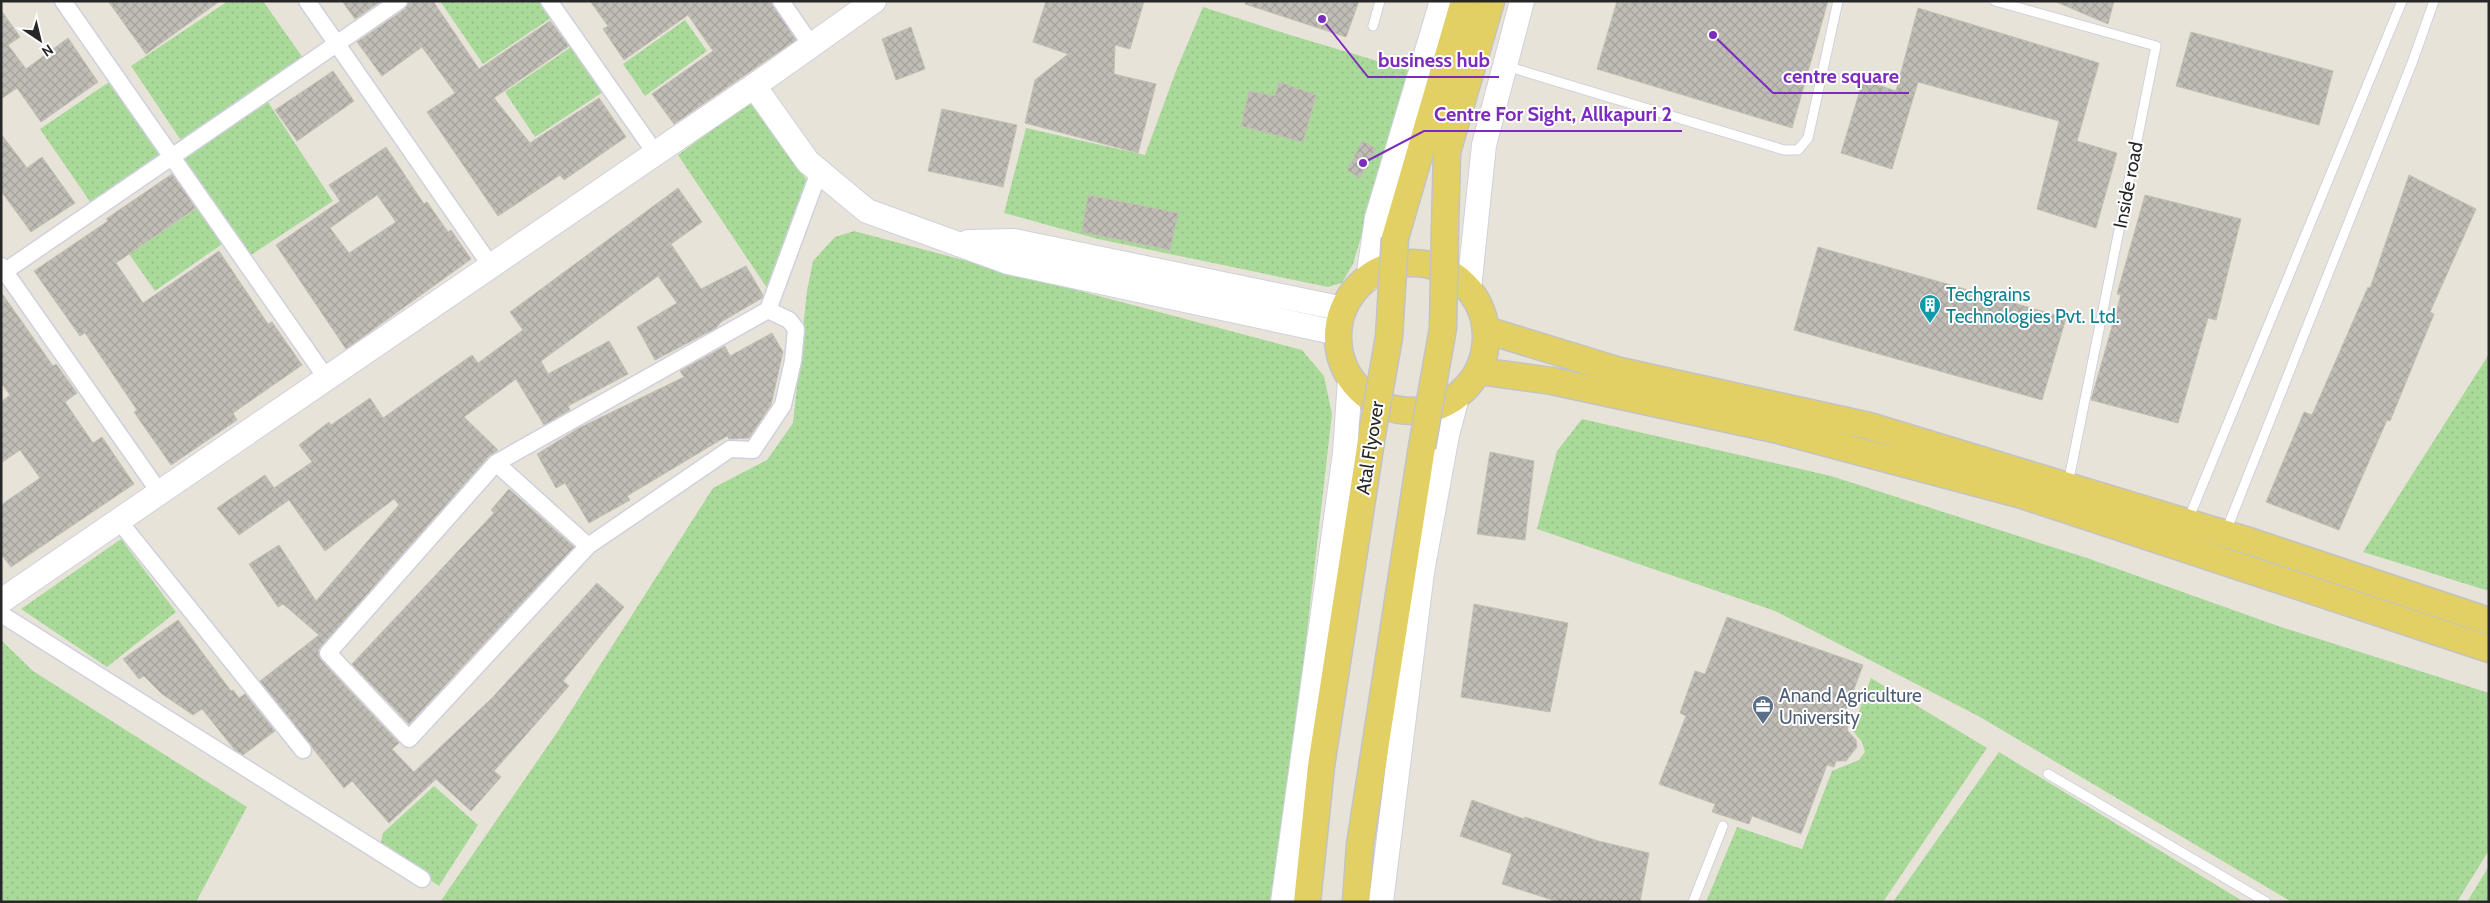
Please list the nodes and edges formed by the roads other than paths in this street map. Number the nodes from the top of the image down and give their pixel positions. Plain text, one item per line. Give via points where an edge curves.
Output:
1 (63, 1) edge
2 (307, 1) edge
3 (399, 1) edge
4 (549, 1) edge
5 (781, 1) edge
6 (874, 1) edge
7 (1380, 1) edge
8 (1442, 1) edge
9 (1464, 1) edge
10 (1491, 1) edge
11 (1522, 1) edge
12 (1838, 1) edge
13 (1995, 1) edge
14 (2402, 1) edge
15 (2434, 1) edge
16 (1373, 26) dead end
17 (337, 45) junction
18 (812, 46) junction
19 (1505, 66) junction
20 (754, 86) junction
21 (656, 154) junction
22 (172, 158) junction
23 (819, 172) junction
24 (491, 266) junction
25 (2, 271) edge
26 (1368, 278) junction
27 (1469, 289) junction
28 (768, 310) junction
29 (1341, 321) junction
30 (1486, 330) junction
31 (1478, 371) junction
32 (326, 379) junction
33 (1350, 379) junction
34 (1457, 397) junction
35 (1778, 418) junction
36 (496, 463) junction
37 (2068, 486) junction
38 (160, 493) junction
39 (2112, 512) junction
40 (119, 521) junction
41 (2187, 522) junction
42 (2225, 534) junction
43 (588, 546) junction
44 (1, 601) edge
45 (1, 614) edge
46 (2489, 620) edge
47 (2489, 649) edge
48 (303, 750) dead end
49 (2048, 774) dead end
50 (1723, 826) dead end
51 (422, 879) dead end
52 (1283, 902) edge
53 (1307, 902) edge
54 (1356, 902) edge
55 (1381, 902) edge
56 (1693, 902) edge
57 (2266, 902) edge

1 - 22 street
2 - 17 street
3 - 17 street
4 - 21 street
5 - 18 street
6 - 18 street
7 - 16 lane
8 - 26 street via 1377,218
9 - 53 main road, Atal Flyover, bridge via 1395,238 1389,337 1321,766
10 - 54 main road, bridge via 1447,152 1443,328 1360,845
11 - 19 street
12 - 19 lane via 1808,138 1798,150 1784,150
13 - 37 lane, Inside road via 2156,46
14 - 41 lane
15 - 42 lane
17 - 22 street
17 - 24 street
18 - 20 street
19 - 27 street via 1484,145
20 - 21 street
20 - 23 street via 808,162
21 - 24 street
22 - 25 street
22 - 32 street
23 - 28 street
23 - 29 street via 867,211 1008,262
24 - 32 street
25 - 38 street
26 - 27 main road via 1401,264 1426,264 1450,272
26 - 29 main road via 1357,287
27 - 30 main road via 1482,310
28 - 36 street
28 - 43 street via 789,320 796,329 793,361 783,405 754,450 730,450
29 - 33 main road via 1340,357
30 - 31 main road via 1484,358
30 - 35 main road
31 - 34 main road
31 - 35 main road
32 - 38 street
33 - 34 main road via 1367,396 1388,408 1412,412 1435,408
33 - 52 street via 1345,453
34 - 55 street via 1422,572
35 - 37 main road via 1869,426
35 - 39 main road via 2022,494
36 - 43 street
36 - 43 street via 328,654 409,739
37 - 39 main road
38 - 40 street
39 - 41 main road
39 - 47 main road
40 - 44 street
40 - 48 street
41 - 42 main road
42 - 46 main road
45 - 51 street
49 - 57 lane
50 - 56 lane

